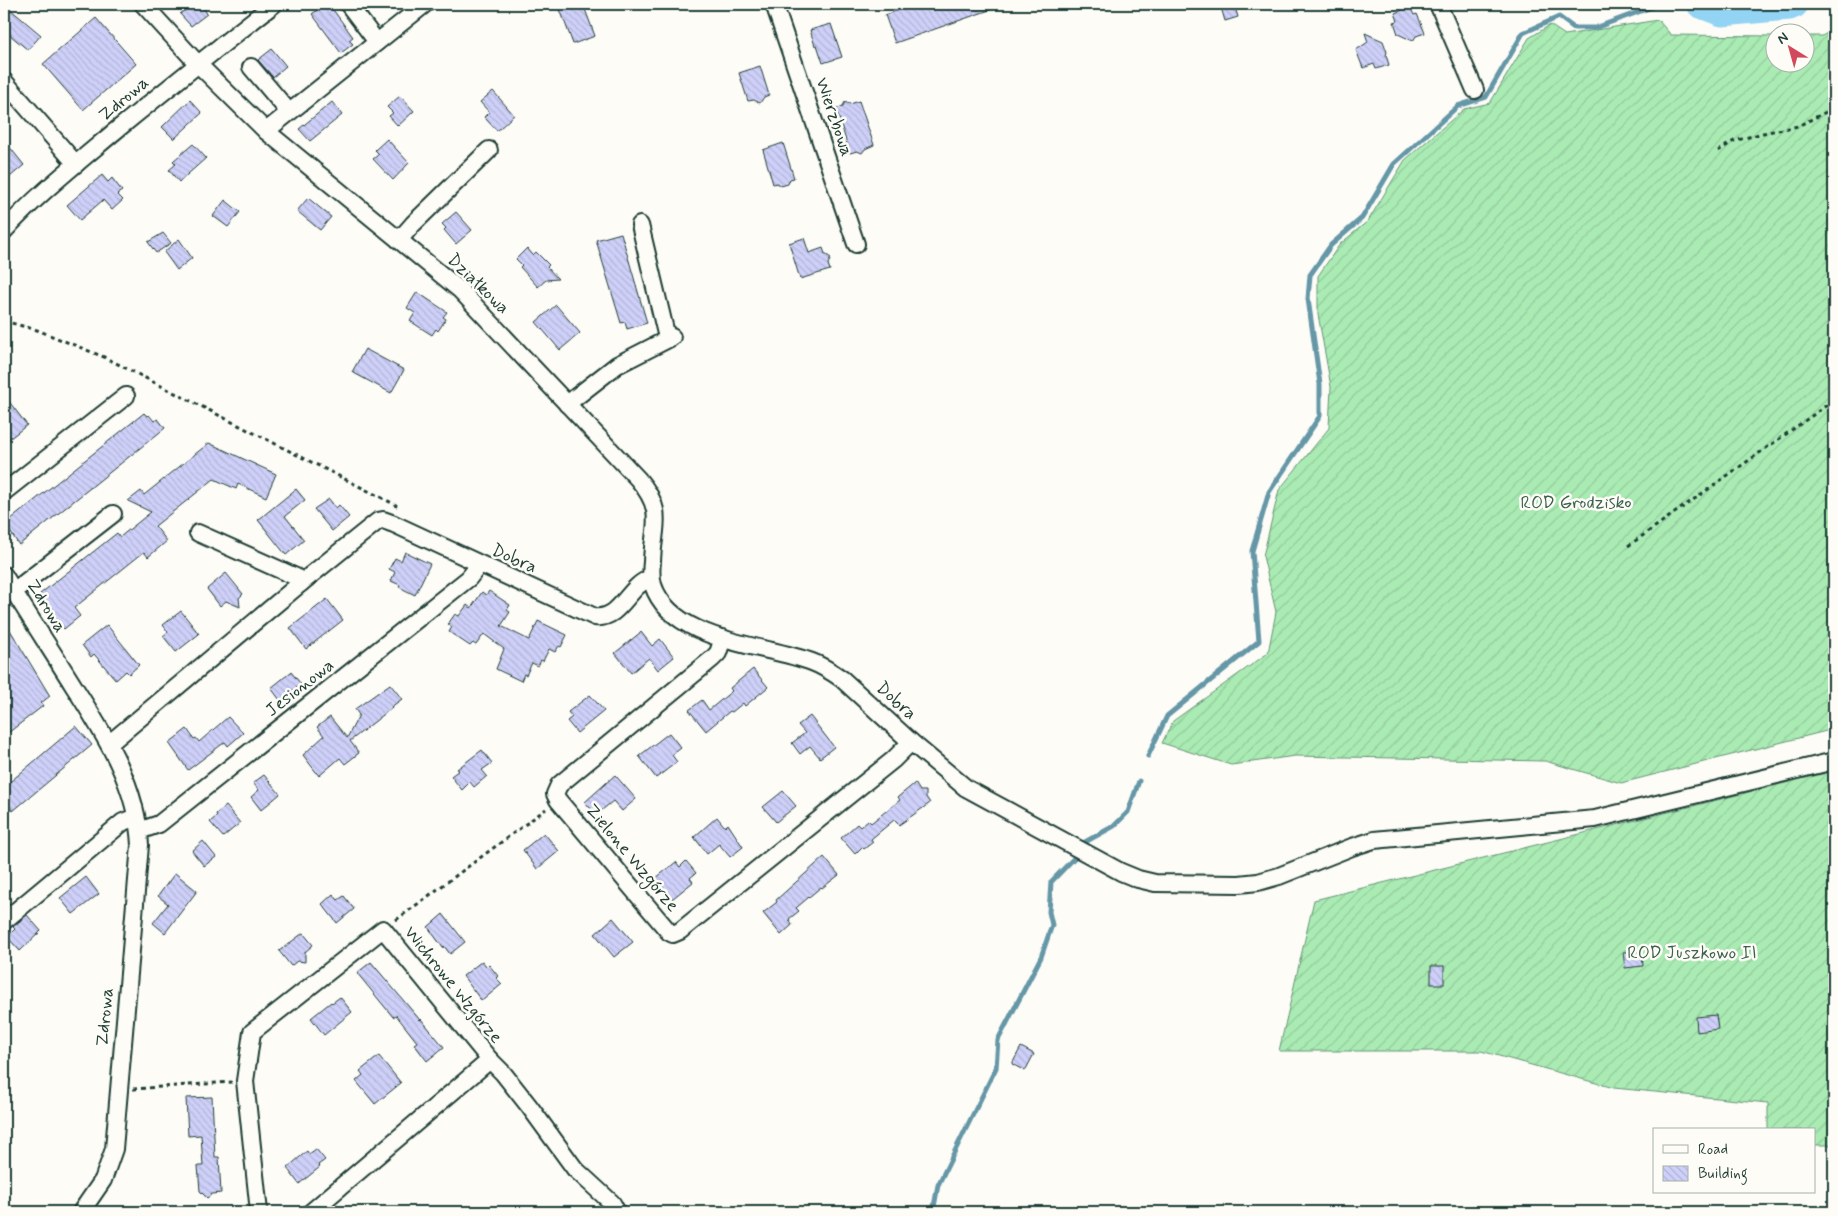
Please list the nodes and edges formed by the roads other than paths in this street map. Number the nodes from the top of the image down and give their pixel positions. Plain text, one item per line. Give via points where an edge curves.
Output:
1 (143, 4) edge
2 (274, 4) edge
3 (348, 4) edge
4 (425, 4) edge
5 (774, 4) edge
6 (1438, 4) edge
7 (377, 42) junction
8 (197, 64) junction
9 (251, 67) dead end
10 (4, 81) edge
11 (1475, 90) dead end
12 (289, 112) junction
13 (266, 131) junction
14 (489, 150) dead end
15 (76, 164) junction
16 (640, 225) dead end
17 (4, 231) edge
18 (399, 240) junction
19 (856, 244) dead end
20 (126, 396) dead end
21 (567, 404) junction
22 (4, 492) edge
23 (113, 514) dead end
24 (198, 533) dead end
25 (480, 565) junction
26 (4, 575) edge
27 (651, 578) junction
28 (301, 583) junction
29 (14, 591) junction
30 (723, 638) junction
31 (911, 742) junction
32 (110, 743) junction
33 (1834, 761) edge
34 (138, 824) junction
35 (4, 921) edge
36 (490, 1060) junction
37 (81, 1212) edge
38 (260, 1212) edge
39 (311, 1212) edge
40 (617, 1212) edge

1 - 8 street, Działkowa
2 - 8 street, Zdrowa
3 - 7 street
4 - 7 street
5 - 19 street, Wierzbowa
6 - 11 street
7 - 12 street
8 - 13 street, Działkowa
8 - 15 street, Zdrowa
9 - 12 street
10 - 15 street
12 - 13 street
13 - 18 street, Działkowa
14 - 18 street
15 - 17 street, Zdrowa
16 - 21 street via 669,338 617,365
18 - 21 street, Działkowa via 460,290
20 - 22 street
21 - 27 street, Działkowa via 652,499 657,526
23 - 29 street
24 - 28 street via 296,577
25 - 27 street, Dobra via 601,618 614,612 637,585
25 - 28 street, Dobra via 383,520 373,524
25 - 34 street, Jesionowa via 469,578 159,824
26 - 29 street, Zdrowa
27 - 30 street, Dobra via 655,590 675,616
28 - 32 street, Dobra
29 - 32 street, Zdrowa
30 - 31 street, Dobra via 811,662 831,671
30 - 31 street, Zielone Wzgórze via 718,653 712,659 560,785 555,794 672,934 680,931 893,760
31 - 33 street, Dobra via 966,788 1122,872 1155,883 1258,882 1374,840 1595,819
32 - 34 street, Zdrowa via 126,779
34 - 35 street via 123,822
34 - 37 street, Zdrowa via 140,845 114,1149 103,1180
36 - 38 street, Wichrowe Wzgórze via 383,929 252,1032 245,1081
36 - 39 street, Wichrowe Wzgórze
36 - 40 street via 575,1169 612,1203

